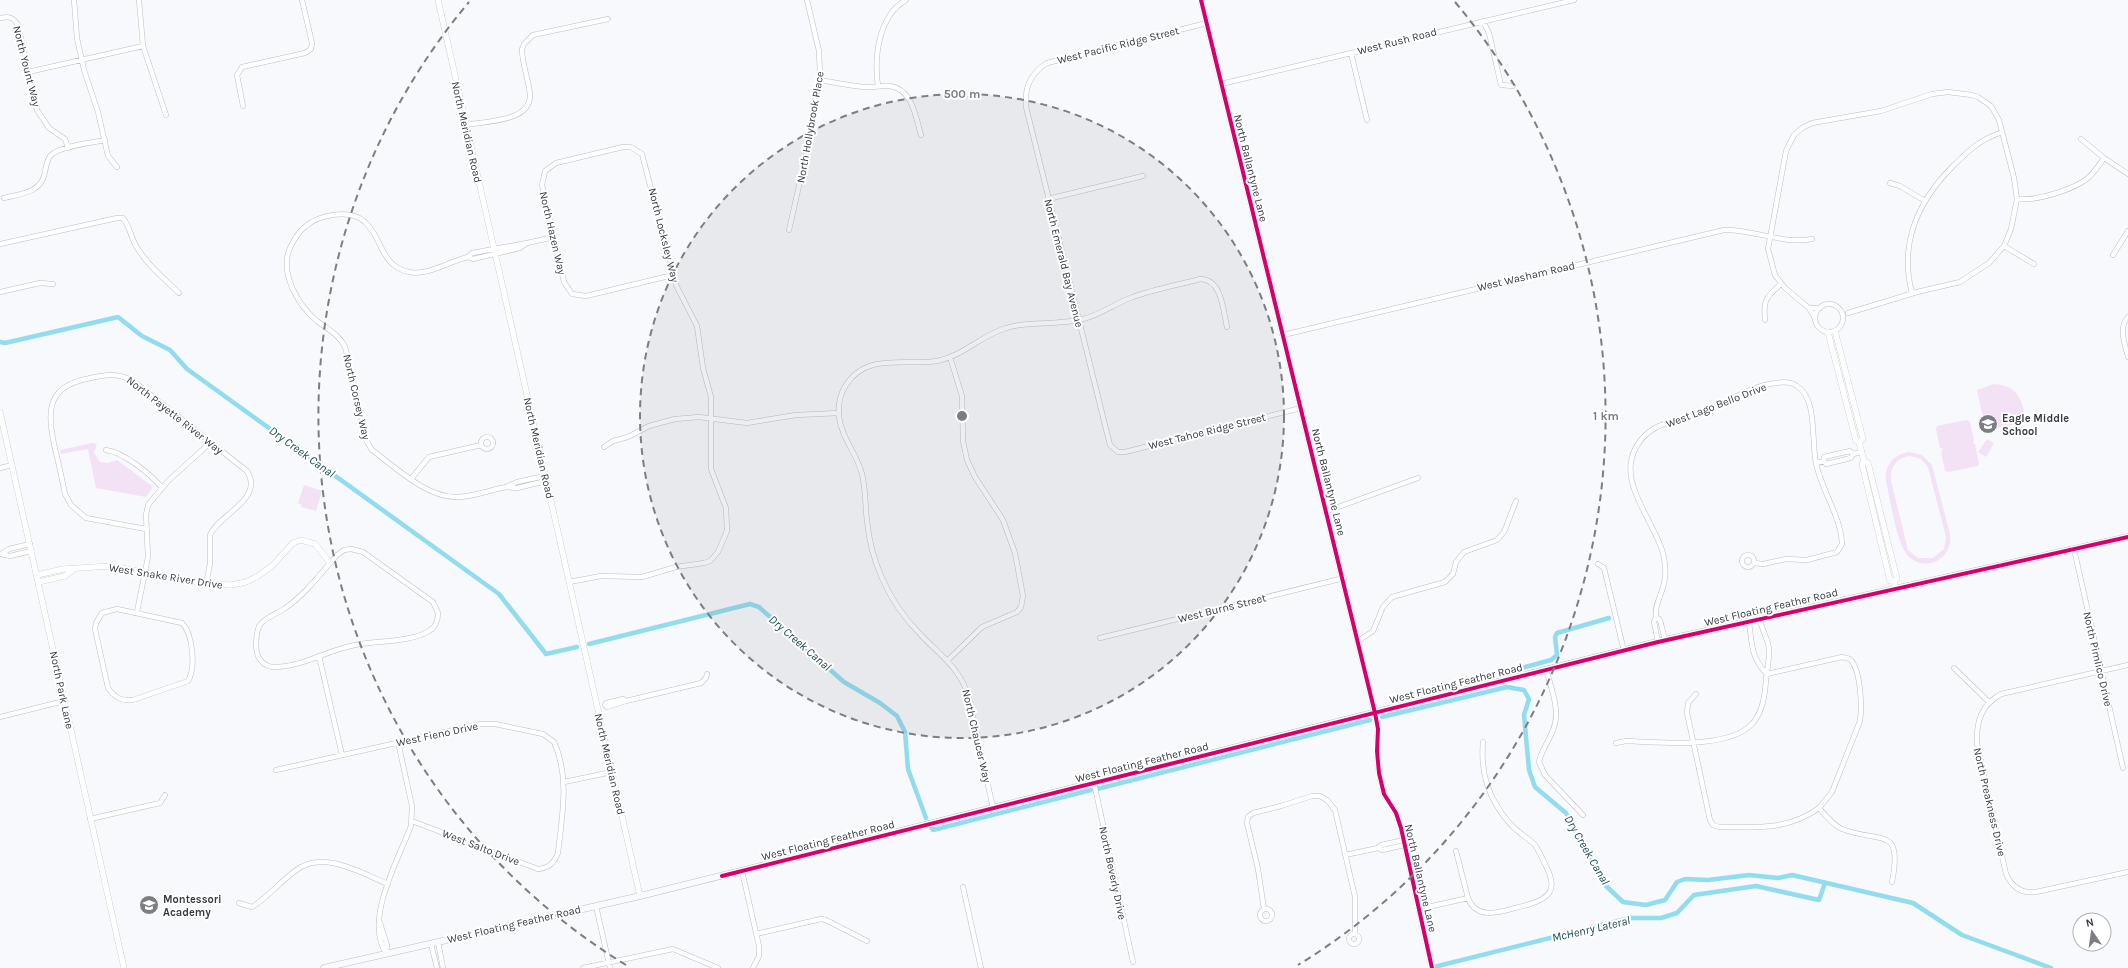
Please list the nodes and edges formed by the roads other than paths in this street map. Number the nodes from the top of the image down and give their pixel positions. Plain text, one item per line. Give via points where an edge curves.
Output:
1 (74, 0) edge
2 (139, 0) edge
3 (302, 0) edge
4 (438, 0) edge
5 (807, 0) edge
6 (906, 0) edge
7 (1201, 0) edge
8 (1574, 0) edge
9 (0, 18) edge
10 (608, 19) dead end
11 (1483, 21) junction
12 (1207, 23) junction
13 (143, 46) junction
14 (1351, 53) junction
15 (81, 60) junction
16 (28, 72) junction
17 (1033, 76) joint
18 (819, 80) junction
19 (1221, 84) junction
20 (878, 86) junction
21 (1513, 86) dead end
22 (243, 106) dead end
23 (166, 115) dead end
24 (1368, 120) dead end
25 (466, 125) junction
26 (2002, 132) junction
27 (921, 135) dead end
28 (2081, 139) dead end
29 (105, 140) junction
30 (68, 148) junction
31 (2104, 158) junction
32 (117, 166) dead end
33 (545, 171) joint
34 (2128, 174) edge
35 (1143, 176) dead end
36 (1890, 183) dead end
37 (4, 198) dead end
38 (1048, 199) junction
39 (2017, 199) junction
40 (1925, 201) junction
41 (789, 230) dead end
42 (2128, 231) edge
43 (1770, 235) junction
44 (554, 237) junction
45 (1812, 239) dead end
46 (0, 244) edge
47 (2004, 246) junction
48 (494, 251) junction
49 (2113, 255) dead end
50 (2034, 264) dead end
51 (672, 275) junction
52 (53, 284) dead end
53 (1781, 284) junction
54 (0, 292) edge
55 (179, 293) dead end
56 (1912, 293) junction
57 (1809, 308) junction
58 (1820, 308) junction
59 (1840, 310) junction
60 (1848, 313) junction
61 (1815, 318) junction
62 (1843, 318) junction
63 (2127, 319) edge
64 (1078, 320) junction
65 (1765, 320) dead end
66 (1227, 327) dead end
67 (1835, 331) junction
68 (1828, 332) junction
69 (1283, 335) junction
70 (950, 357) junction
71 (2128, 357) edge
72 (1301, 408) junction
73 (0, 412) edge
74 (838, 413) junction
75 (711, 418) junction
76 (1859, 442) junction
77 (210, 443) junction
78 (481, 445) dead end
79 (604, 447) dead end
80 (1113, 449) joint
81 (106, 450) dead end
82 (1862, 452) junction
83 (1816, 462) junction
84 (12, 465) junction
85 (0, 468) edge
86 (546, 478) junction
87 (1418, 478) dead end
88 (411, 479) junction
89 (162, 488) junction
90 (1516, 500) dead end
91 (1327, 511) junction
92 (146, 529) junction
93 (2128, 537) edge
94 (30, 544) junction
95 (2074, 549) junction
96 (31, 551) junction
97 (0, 554) edge
98 (330, 562) junction
99 (1754, 563) dead end
100 (1598, 564) dead end
101 (72, 570) junction
102 (144, 572) junction
103 (37, 575) junction
104 (1344, 578) junction
105 (38, 582) junction
106 (569, 582) junction
107 (206, 584) junction
108 (1894, 584) junction
109 (137, 612) junction
110 (1656, 617) junction
111 (1760, 620) junction
112 (1749, 622) junction
113 (1100, 638) dead end
114 (1665, 640) junction
115 (1358, 641) junction
116 (1658, 642) junction
117 (1624, 651) junction
118 (319, 656) junction
119 (948, 660) junction
120 (2128, 665) edge
121 (1954, 668) dead end
122 (1546, 669) junction
123 (2101, 671) junction
124 (707, 674) dead end
125 (1767, 674) junction
126 (1696, 694) dead end
127 (64, 702) junction
128 (1989, 702) junction
129 (597, 707) junction
130 (1375, 713) junction
131 (0, 717) edge
132 (398, 742) junction
133 (1483, 742) dead end
134 (1693, 742) junction
135 (1616, 743) dead end
136 (342, 755) junction
137 (2123, 768) dead end
138 (276, 770) dead end
139 (612, 772) junction
140 (564, 782) junction
141 (1094, 783) junction
142 (165, 795) dead end
143 (993, 808) junction
144 (1819, 808) junction
145 (1583, 816) dead end
146 (90, 819) junction
147 (412, 822) junction
148 (1404, 842) junction
149 (1456, 851) dead end
150 (1345, 855) junction
151 (742, 871) junction
152 (2128, 872) edge
153 (1892, 882) dead end
154 (388, 884) junction
155 (963, 887) dead end
156 (640, 896) junction
157 (1468, 898) junction
158 (239, 903) dead end
159 (596, 906) junction
160 (1264, 909) dead end
161 (1419, 909) junction
162 (756, 934) junction
163 (1355, 934) dead end
164 (867, 941) dead end
165 (434, 943) junction
166 (386, 954) junction
167 (609, 962) junction
168 (1132, 962) dead end
169 (124, 968) edge
170 (324, 968) edge
171 (437, 968) edge
172 (443, 968) edge
173 (583, 968) edge
174 (610, 968) edge
175 (718, 968) edge
176 (753, 968) edge
177 (981, 968) edge
178 (1432, 968) edge

1 - 15 street
2 - 13 street
3 - 22 street via 312,43 311,49 305,53 242,67 237,75
4 - 25 street, North Meridian Road
5 - 18 street, North Hollybrook Place via 819,51
6 - 20 street via 894,10 884,27 876,63
7 - 12 street, North Ballantyne Lane
8 - 11 street, West Rush Road
9 - 16 street, North Yount Way via 8,17 15,20 18,25
10 - 25 street via 541,33 530,38 522,49 530,94 527,106 518,115 510,118
11 - 14 street, West Rush Road
11 - 21 street via 1489,33 1501,85
12 - 17 street, West Pacific Ridge Street via 1053,61
12 - 19 street, North Ballantyne Lane
13 - 15 street
13 - 23 street
14 - 19 street, West Rush Road
14 - 24 street
15 - 16 street
15 - 29 street
16 - 30 street, North Yount Way via 37,110 49,128 65,138
17 - 38 street, North Emerald Bay Avenue via 1027,89 1026,107
18 - 20 street via 865,87
18 - 41 street, North Hollybrook Place via 808,146
19 - 69 street, North Ballantyne Lane
20 - 27 street via 894,87 904,93 914,108
25 - 48 street, North Meridian Road
26 - 39 street
26 - 40 street via 1970,148 1938,181
26 - 43 street via 1991,106 1978,97 1962,93 1932,94 1880,111 1812,123 1794,135 1786,151
28 - 31 street
29 - 30 street
29 - 32 street via 108,156
30 - 37 street via 56,151 50,156 45,176 39,186 30,192
31 - 34 street
31 - 39 street via 2090,177 2074,188 2028,199
33 - 44 street, North Hazen Way via 542,184
33 - 51 street, North Locksley Way via 556,162 623,147 638,150 645,160
35 - 38 street
36 - 40 street
38 - 64 street, North Emerald Bay Avenue
39 - 47 street via 2014,219
40 - 56 street via 1913,227 1908,251 1908,276
42 - 49 street
43 - 45 street, West Washam Road via 1799,240
43 - 53 street via 1769,258
43 - 69 street, West Washam Road via 1736,229 1724,230
44 - 48 street via 527,243 520,248
44 - 51 street, North Hazen Way via 564,282 572,294 586,296
46 - 55 street via 123,218 140,254
47 - 50 street
47 - 56 street via 1990,263 1960,282
48 - 86 street, North Meridian Road
48 - 88 street, North Corsey Way via 473,259 468,257 423,271 411,272 399,268 386,257 364,220 334,215 306,226 294,240 287,260 289,278 305,310 332,331 344,347 369,447
51 - 75 street, North Locksley Way via 697,326 703,368 711,397
52 - 54 street via 40,283
53 - 57 street
53 - 65 street via 1765,301
56 - 60 street
57 - 58 street
57 - 61 street
58 - 59 street via 1831,304
58 - 61 street
59 - 60 street
59 - 62 street
60 - 62 street
61 - 68 street via 1818,326
62 - 67 street via 1841,326
63 - 71 street via 2122,331
64 - 66 street via 1099,314 1134,296 1207,279 1216,286
64 - 70 street via 1014,326 992,334
64 - 80 street, North Emerald Bay Avenue via 1108,441
67 - 68 street
67 - 76 street via 1863,439
68 - 76 street via 1856,441
69 - 72 street, North Ballantyne Lane
70 - 74 street via 933,361 882,362 865,367 845,386
70 - 119 street via 962,396 965,454 975,477 1010,536 1023,601 1017,612 982,628
72 - 80 street, West Tahoe Ridge Street via 1125,452
72 - 91 street, North Ballantyne Lane
73 - 84 street, North Park Lane
74 - 75 street via 796,415 747,423
74 - 119 street, North Chaucer Way via 862,476 868,534 882,578 908,621
75 - 79 street via 687,417 666,420
75 - 106 street, North Locksley Way via 711,469 715,484 725,503 728,520 725,537 718,552 710,561 704,563 676,567 642,577 601,576
76 - 82 street
77 - 89 street
77 - 92 street, North Payette River Way via 133,380 124,376 107,374 75,381 66,386 54,400 49,420 65,494 71,505 86,518
77 - 107 street, North Payette River Way via 247,471 251,479 251,490 210,534 210,564
78 - 88 street via 429,457
81 - 89 street via 116,451
82 - 83 street via 1853,454 1852,458 1826,464 1824,461
82 - 108 street via 1864,461 1868,463 1897,579
83 - 99 street via 1842,539 1840,549 1832,555 1811,560 1786,559 1764,564
83 - 110 street, West Lago Bello Drive via 1810,405 1805,394 1797,386 1787,383 1750,390 1700,414 1650,431 1639,442 1631,462 1630,474 1642,508 1657,535 1666,568
84 - 85 street
84 - 94 street, North Park Lane
86 - 88 street, North Corsey Way via 517,488 506,487 462,497 434,493
86 - 106 street, North Meridian Road
87 - 91 street
89 - 92 street via 148,505
90 - 115 street via 1504,532 1497,540 1464,552 1456,562 1453,574 1445,582 1392,597 1383,607 1373,631
91 - 104 street, North Ballantyne Lane
92 - 102 street via 148,557
93 - 95 main road, West Floating Feather Road
94 - 96 street, North Park Lane
94 - 97 street
95 - 108 main road, West Floating Feather Road
95 - 123 street, North Pimlico Drive
96 - 97 street via 10,556
96 - 103 street, North Park Lane
98 - 107 street, West Snake River Drive via 315,544 301,540 293,544 266,571 252,579 231,585
98 - 118 street via 298,598 259,626 256,638 258,655 263,663 270,667
98 - 118 street via 344,550 357,550 429,599 437,607 438,613 436,623 426,633 389,642 347,646
100 - 117 street via 1604,568
101 - 102 street, West Snake River Drive via 89,566 111,566
101 - 103 street, West Snake River Drive via 63,569
101 - 105 street, West Snake River Drive via 65,576
102 - 107 street, West Snake River Drive
102 - 109 street
103 - 105 street, North Park Lane
104 - 113 street, West Burns Street
104 - 115 street, North Ballantyne Lane
105 - 127 street, North Park Lane
106 - 129 street, North Meridian Road
108 - 111 main road, West Floating Feather Road
109 - 109 street via 178,621 186,627 189,632 193,670 188,681 182,684 126,701 117,698 108,688 95,629 98,618 109,610
110 - 114 street via 1660,620
110 - 116 street via 1654,622
111 - 112 main road, West Floating Feather Road
111 - 125 street via 1768,644
112 - 114 main road, West Floating Feather Road
112 - 125 street via 1757,664
114 - 116 main road, West Floating Feather Road
115 - 130 street, North Ballantyne Lane
116 - 117 main road, West Floating Feather Road
117 - 122 main road, West Floating Feather Road
118 - 136 street
119 - 143 street, North Chaucer Way via 960,674 968,692
120 - 123 street
121 - 128 street
122 - 130 main road, West Floating Feather Road
122 - 145 street via 1555,702 1556,717 1539,762 1553,783
123 - 128 street via 2001,694
123 - 137 street, North Pimlico Drive
124 - 129 street via 701,683
125 - 134 street via 1763,706 1753,722 1743,731 1730,737
125 - 144 street via 1842,657 1850,659 1854,664 1860,694 1860,721 1832,792
126 - 134 street via 1688,703 1687,713
127 - 131 street
127 - 146 street, North Park Lane
128 - 152 street, North Preakness Drive via 1979,719 1977,744 2006,874 2015,887 2029,893
129 - 139 street, North Meridian Road
130 - 141 main road, West Floating Feather Road
130 - 148 street, North Ballantyne Lane via 1378,729 1377,763 1382,788 1396,813
132 - 136 street, West Fieno Drive
132 - 140 street, West Fieno Drive via 487,724 542,734 554,742
132 - 147 street via 412,806
133 - 157 street via 1484,771 1492,798 1506,819 1535,846 1550,874 1552,888 1548,896 1538,902 1492,913 1478,912
134 - 135 street
134 - 144 street via 1713,825 1764,827 1790,824 1809,816
136 - 138 street, West Fieno Drive
139 - 140 street
139 - 156 street, North Meridian Road
140 - 147 street, West Salto Drive via 558,853 550,866 538,869
141 - 143 main road, West Floating Feather Road
141 - 168 street, North Beverly Drive
142 - 146 street via 160,803
143 - 151 main road, West Floating Feather Road
144 - 153 street via 1842,829 1888,840 1893,845 1896,859
146 - 169 street, North Park Lane
147 - 154 street
148 - 150 street via 1382,850 1378,848
148 - 161 street, North Ballantyne Lane
149 - 157 street
150 - 160 street via 1335,810 1320,796 1253,813 1248,817 1247,823
150 - 163 street via 1355,897
151 - 156 main road, West Floating Feather Road
151 - 162 street
154 - 158 street via 335,863 315,862 295,870 252,907
154 - 166 street via 380,906 378,930 381,946
155 - 177 street
156 - 159 main road, West Floating Feather Road
157 - 161 street
159 - 165 main road, West Floating Feather Road
159 - 167 street
161 - 178 street, North Ballantyne Lane
162 - 164 street via 821,919
162 - 176 street via 760,951
165 - 166 main road, West Floating Feather Road
165 - 171 street
165 - 172 street
166 - 170 main road, West Floating Feather Road
167 - 173 street
167 - 174 street
167 - 175 street via 673,949

